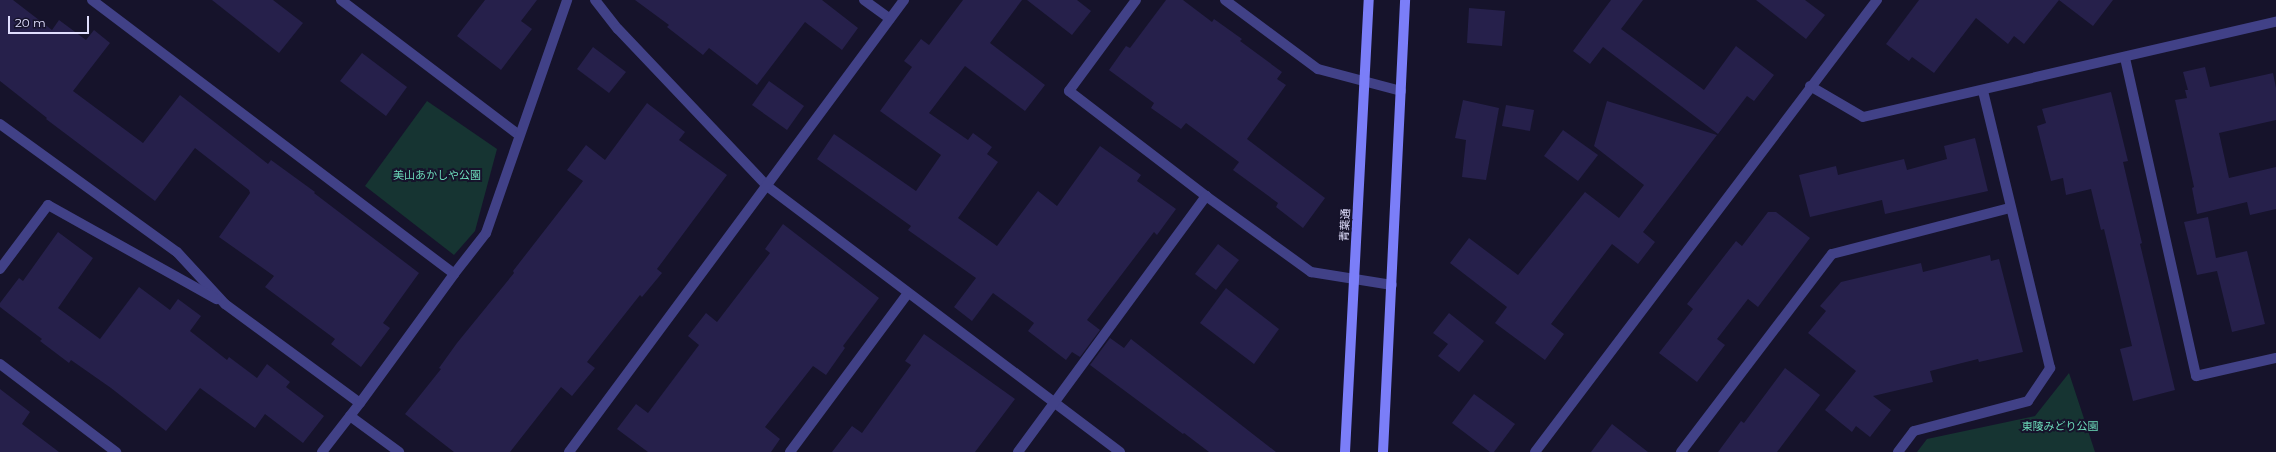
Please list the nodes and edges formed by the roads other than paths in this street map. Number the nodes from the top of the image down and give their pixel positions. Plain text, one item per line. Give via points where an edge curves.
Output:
1 (92, 0) edge
2 (341, 0) edge
3 (567, 0) edge
4 (595, 0) edge
5 (864, 0) edge
6 (904, 0) edge
7 (1136, 0) edge
8 (1225, 0) edge
9 (1369, 0) edge
10 (1405, 0) edge
11 (1877, 0) edge
12 (890, 19) junction
13 (2276, 22) edge
14 (2125, 58) junction
15 (1364, 81) junction
16 (1810, 86) junction
17 (1983, 90) junction
18 (1401, 91) junction
19 (0, 124) edge
20 (518, 134) junction
21 (767, 186) junction
22 (1206, 196) junction
23 (2010, 208) junction
24 (0, 269) edge
25 (454, 274) junction
26 (1354, 279) junction
27 (1392, 285) junction
28 (908, 293) junction
29 (224, 304) junction
30 (2276, 358) edge
31 (0, 364) edge
32 (1056, 402) junction
33 (360, 403) junction
34 (350, 416) junction
35 (116, 452) edge
36 (322, 452) edge
37 (399, 452) edge
38 (569, 452) edge
39 (790, 452) edge
40 (1018, 452) edge
41 (1120, 452) edge
42 (1345, 452) edge
43 (1383, 452) edge
44 (1535, 452) edge
45 (1681, 452) edge
46 (1898, 452) edge

1 - 25 street
2 - 20 street
3 - 20 street
4 - 21 street via 618,29
5 - 12 street
6 - 12 street
7 - 22 street via 1069,91
8 - 15 street via 1318,69
9 - 15 street, 青葉通
10 - 18 street
11 - 16 street
12 - 21 street
13 - 14 street
14 - 17 street
14 - 30 street via 2196,376
15 - 18 street
15 - 26 street, 青葉通
16 - 17 street via 1862,117
16 - 44 street
17 - 23 street
18 - 27 street
19 - 29 street via 177,252
20 - 25 street via 486,233
21 - 28 street
21 - 38 street
22 - 26 street via 1311,272
22 - 32 street
23 - 45 street via 1832,254
23 - 46 street via 2050,368 2028,401 1914,431
24 - 29 street via 48,205
25 - 33 street
26 - 27 street
26 - 42 street, 青葉通
27 - 43 street
28 - 32 street
28 - 39 street
29 - 33 street
31 - 35 street
32 - 40 street
32 - 41 street
33 - 34 street
34 - 36 street
34 - 37 street

